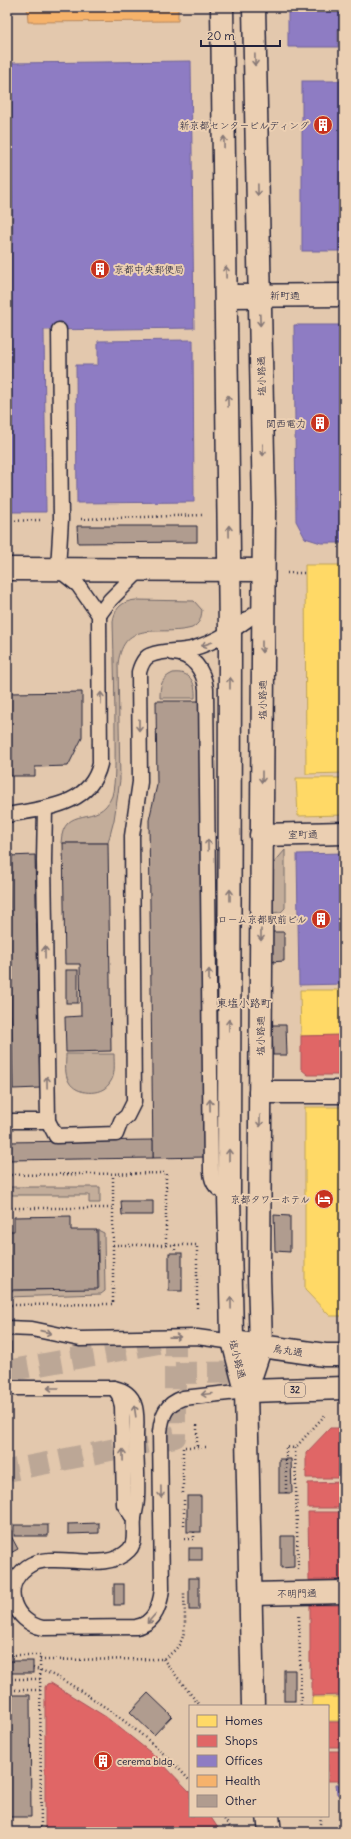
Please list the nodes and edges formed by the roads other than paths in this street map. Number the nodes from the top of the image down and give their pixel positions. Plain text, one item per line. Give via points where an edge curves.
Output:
1 (222, 7) edge
2 (254, 7) edge
3 (260, 295) junction
4 (344, 295) edge
5 (227, 296) junction
6 (59, 330) dead end
7 (7, 569) edge
8 (58, 569) junction
9 (141, 569) junction
10 (230, 570) junction
11 (263, 570) junction
12 (263, 608) junction
13 (99, 615) junction
14 (230, 633) junction
15 (168, 653) junction
16 (230, 722) junction
17 (207, 770) junction
18 (45, 808) junction
19 (7, 816) edge
20 (344, 833) edge
21 (261, 835) junction
22 (260, 1092) junction
23 (344, 1092) edge
24 (7, 1121) edge
25 (48, 1121) junction
26 (229, 1194) junction
27 (7, 1328) edge
28 (233, 1342) junction
29 (261, 1346) junction
30 (344, 1355) edge
31 (7, 1388) edge
32 (344, 1388) edge
33 (246, 1391) junction
34 (344, 1592) edge
35 (250, 1594) junction
36 (253, 1705) edge
37 (268, 1817) edge
38 (270, 1832) edge

5 -> 1 street, 塩小路通
2 -> 3 street, 塩小路通
3 - 4 street, 新町通
3 - 5 street, 新町通
3 -> 11 street, 塩小路通
10 -> 5 street, 塩小路通
6 - 8 lane via 61,519
7 - 8 street
8 - 9 street
8 - 13 lane via 78,585
9 - 10 street
9 - 13 lane
10 - 11 street
10 - 14 street, 塩小路通
11 - 12 street, 塩小路通
12 - 14 lane
12 -> 21 street, 塩小路通
18 -> 13 lane via 76,798 95,781 98,773 101,737
14 -> 15 lane via 210,643
16 -> 14 street, 塩小路通
15 - 17 lane via 176,653 192,660 203,673 206,689
15 -> 25 lane via 150,655 145,659 139,672 140,782 132,836 134,1102 127,1116 121,1121 116,1134 56,1136
16 - 17 lane
26 -> 16 street, 塩小路通
26 -> 17 lane via 218,1189 211,1172
18 - 19 lane
25 -> 18 lane
20 - 21 street, 室町通
21 -> 22 street, 塩小路通
22 - 23 street
22 -> 29 street, 塩小路通
24 - 25 lane
28 -> 26 street, 塩小路通
27 -> 28 lane via 32,1329 80,1338 197,1337
28 - 29 street, 烏丸通
28 - 33 street, 塩小路通
29 - 30 street, 烏丸通 via 325,1355
29 - 33 street, 塩小路通
33 -> 31 lane via 183,1398 174,1401 164,1411 160,1432 162,1589 157,1612 150,1621 144,1626 136,1627 43,1628 34,1626 20,1616 13,1599 15,1581 27,1567 44,1561 105,1561 119,1557 133,1544 137,1499 136,1409 128,1393 114,1388
32 - 33 street, 32
33 - 35 street, 塩小路通
34 - 35 street, 不明門通
35 - 36 street, 塩小路通
37 - 38 street

